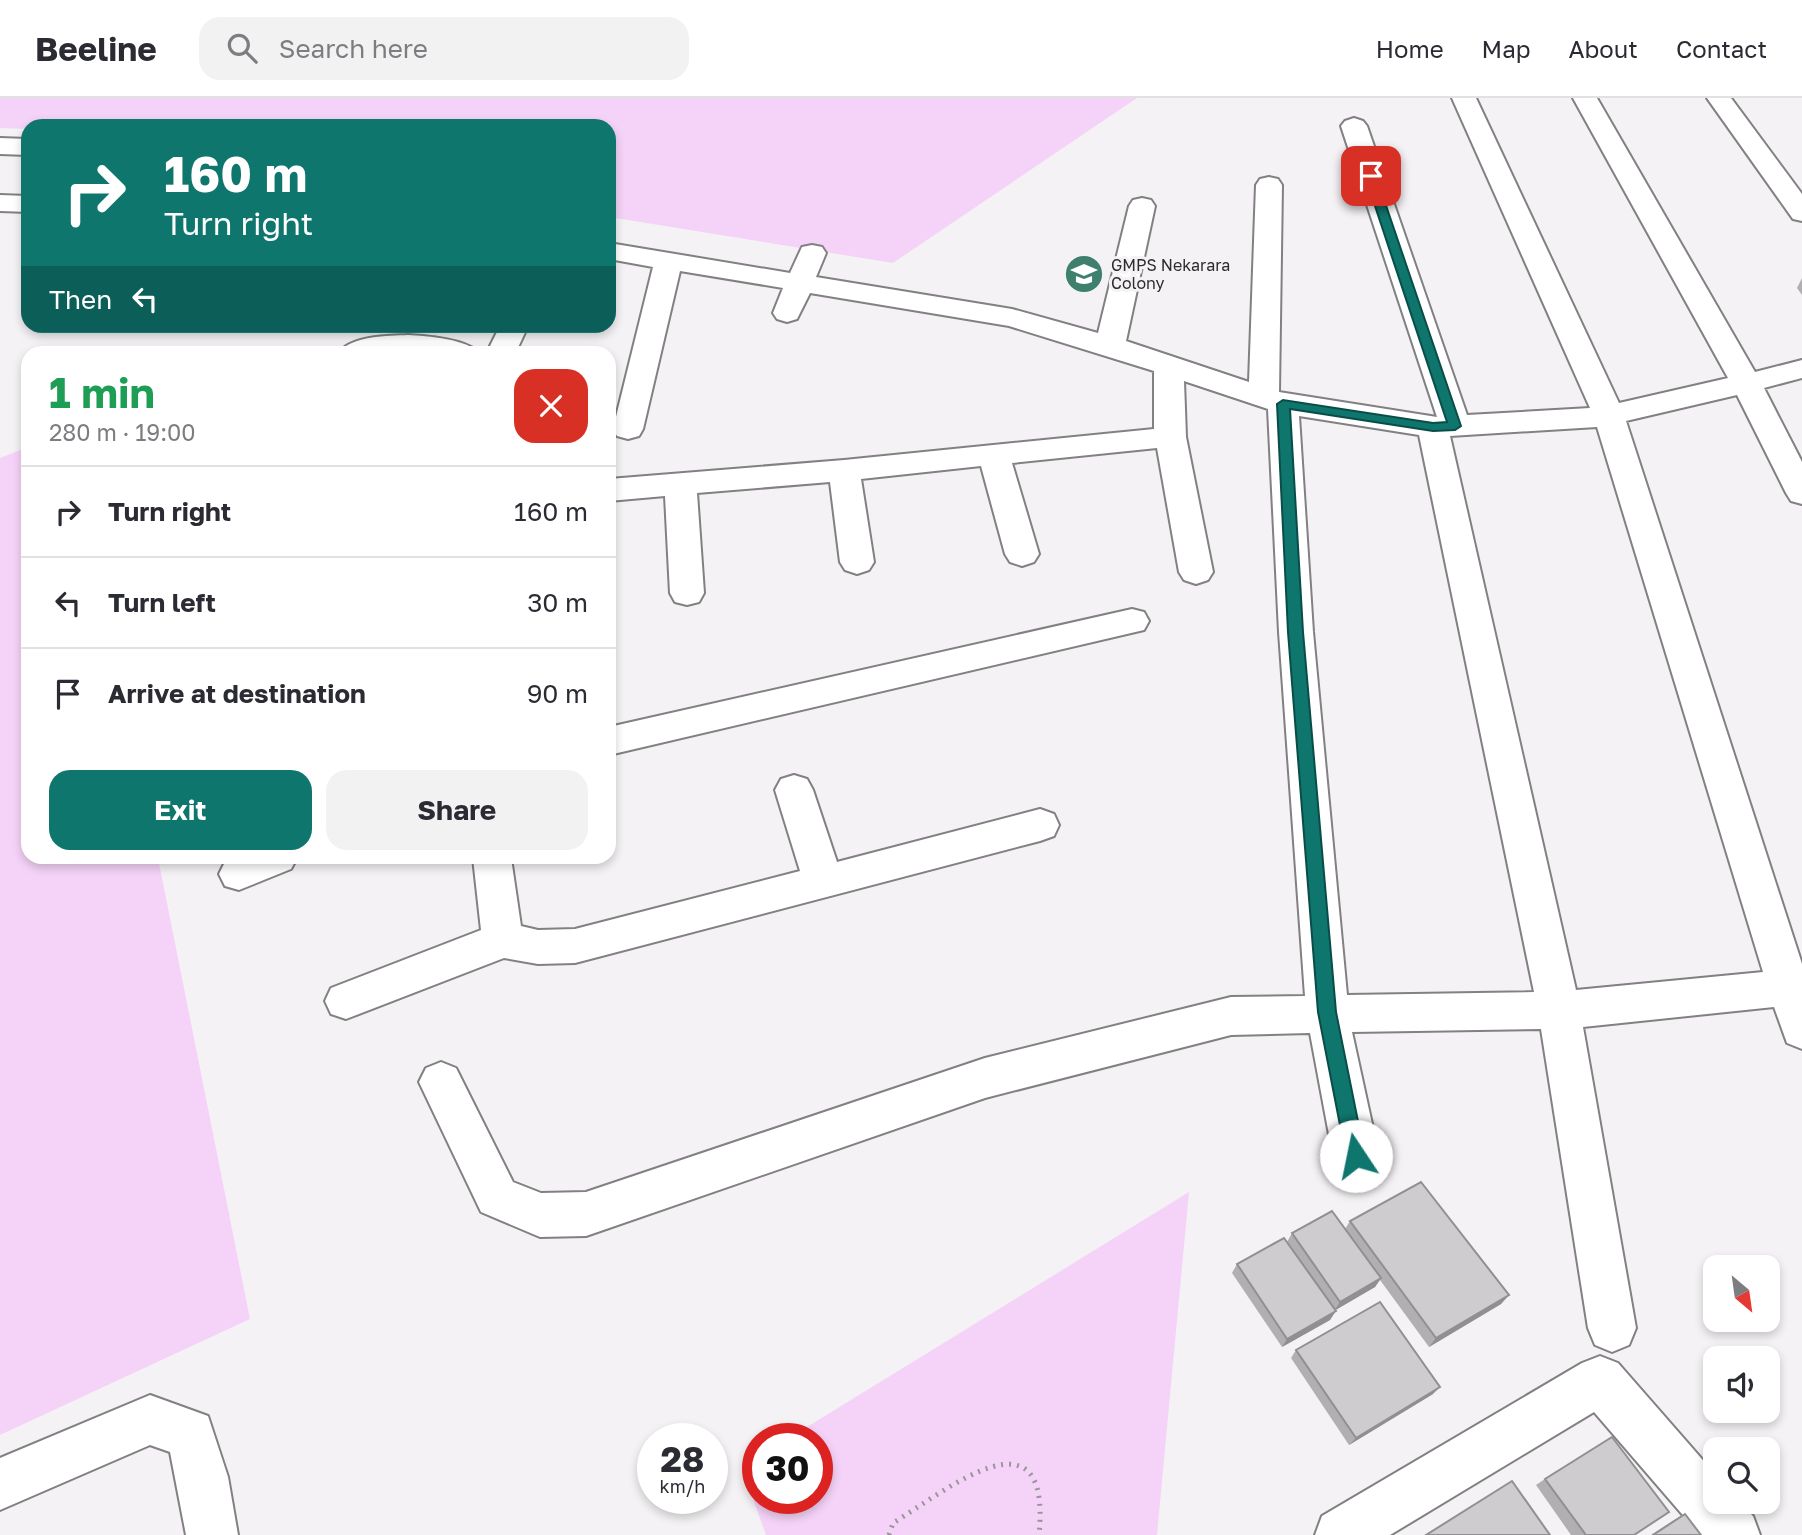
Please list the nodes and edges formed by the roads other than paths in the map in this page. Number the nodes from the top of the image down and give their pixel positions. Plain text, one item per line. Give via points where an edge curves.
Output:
1 (1464, 98) edge
2 (1585, 98) edge
3 (1719, 98) edge
4 (1354, 126) dead end
5 (0, 146) edge
6 (21, 147) edge
7 (1269, 185) dead end
8 (0, 203) edge
9 (21, 204) edge
10 (1142, 206) dead end
11 (1802, 213) edge
12 (616, 252) edge
13 (812, 253) dead end
14 (668, 262) junction
15 (798, 281) junction
16 (787, 313) dead end
17 (397, 346) edge
18 (443, 346) edge
19 (1110, 346) junction
20 (1169, 365) junction
21 (1802, 369) edge
22 (1746, 383) junction
23 (1274, 401) junction
24 (1609, 415) junction
25 (1444, 427) junction
26 (628, 429) dead end
27 (1170, 437) junction
28 (994, 455) junction
29 (844, 470) junction
30 (680, 485) junction
31 (616, 490) edge
32 (1802, 493) edge
33 (1022, 554) dead end
34 (857, 562) dead end
35 (1196, 572) dead end
36 (687, 593) dead end
37 (1132, 621) dead end
38 (616, 739) edge
39 (794, 790) dead end
40 (1040, 825) dead end
41 (263, 864) edge
42 (493, 864) edge
43 (239, 874) dead end
44 (823, 881) junction
45 (503, 940) junction
46 (1795, 985) edge
47 (346, 1001) dead end
48 (1559, 1010) junction
49 (1327, 1012) junction
50 (1802, 1030) edge
51 (441, 1082) dead end
52 (1356, 1156) dead end
53 (1612, 1328) dead end
54 (0, 1483) edge
55 (1361, 1530) edge
56 (212, 1535) edge
57 (1734, 1535) edge

1 - 24 street
2 - 22 street
3 - 11 street
4 - 25 street
5 - 6 street
7 - 23 street
8 - 9 street
10 - 19 street
12 - 14 street
13 - 15 street
14 - 15 street
14 - 26 street
15 - 16 street
15 - 19 street via 1012,318
17 - 18 street
19 - 20 street
20 - 23 street
20 - 27 street
21 - 22 street
22 - 24 street
22 - 32 street
23 - 25 street
23 - 49 street
24 - 25 street
24 - 46 street
25 - 48 street
27 - 28 street
27 - 35 street
28 - 29 street
28 - 33 street
29 - 30 street
29 - 34 street
30 - 31 street
30 - 36 street
37 - 38 street
39 - 44 street
40 - 44 street
41 - 43 street
42 - 45 street
44 - 45 street via 575,946 538,947
45 - 47 street
46 - 48 street
46 - 50 street
48 - 49 street
48 - 53 street
49 - 51 street via 1231,1016 985,1078 586,1214 540,1215 497,1197
49 - 52 street
54 - 56 street via 150,1420 190,1434
55 - 57 street via 1600,1381

